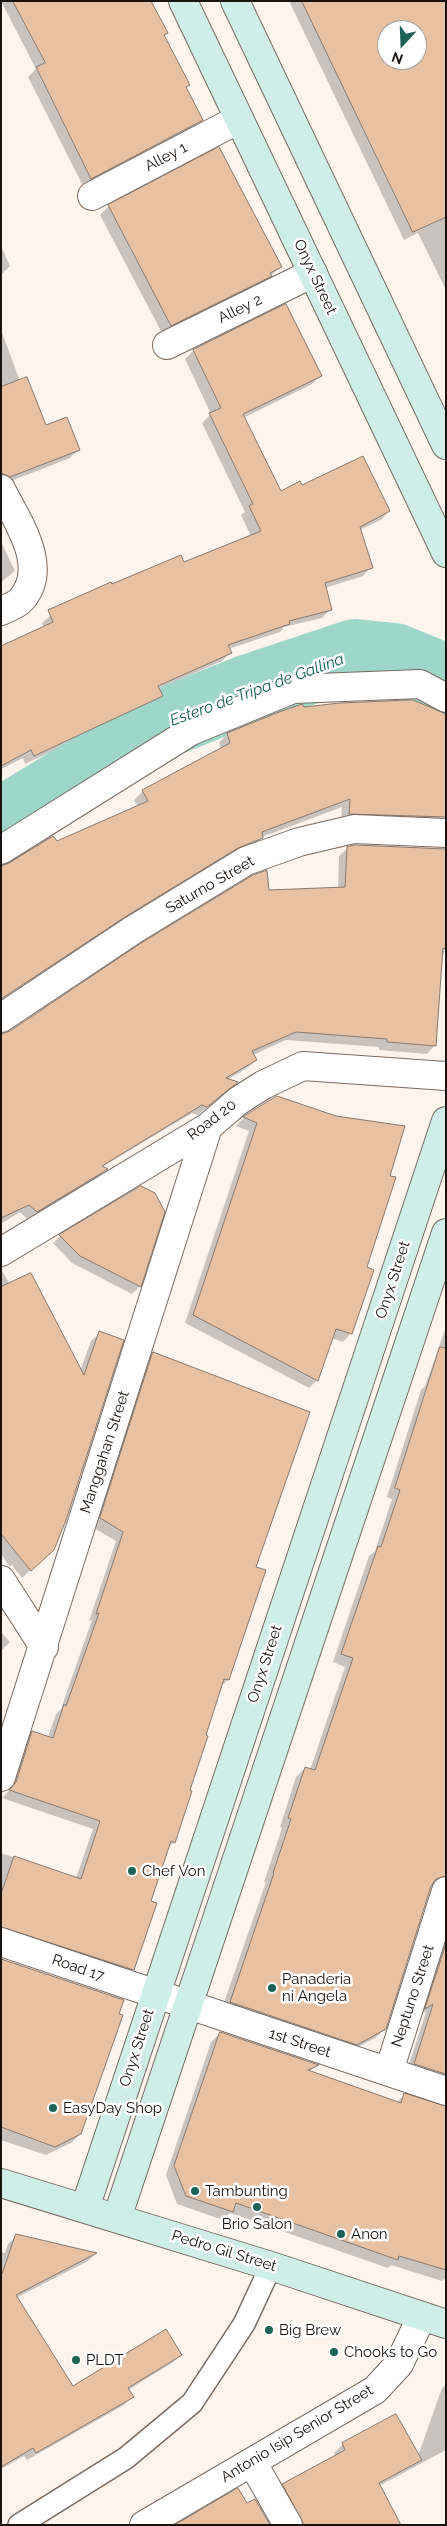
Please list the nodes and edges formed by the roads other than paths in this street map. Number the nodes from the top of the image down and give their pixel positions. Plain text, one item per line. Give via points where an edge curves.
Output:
1 (183, 1) edge
2 (235, 1) edge
3 (239, 119) junction
4 (92, 196) dead end
5 (313, 273) junction
6 (167, 345) dead end
7 (446, 445) edge
8 (1, 489) edge
9 (446, 553) edge
10 (1, 611) edge
11 (446, 698) edge
12 (446, 833) edge
13 (1, 850) edge
14 (1, 1018) edge
15 (446, 1076) edge
16 (446, 1120) edge
17 (208, 1127) junction
18 (446, 1233) edge
19 (1, 1252) edge
20 (1, 1580) edge
21 (44, 1647) junction
22 (1, 1777) edge
23 (446, 1891) edge
24 (1, 1942) edge
25 (155, 1995) junction
26 (187, 2006) junction
27 (389, 2071) junction
28 (446, 2090) edge
29 (1, 2183) edge
30 (85, 2208) junction
31 (117, 2218) junction
32 (271, 2266) junction
33 (434, 2320) edge
34 (252, 2462) junction
35 (20, 2525) edge
36 (144, 2525) edge
37 (288, 2525) edge

1 - 3 main road, Onyx Street
2 - 7 main road
3 - 4 street, Alley 1
3 - 5 main road, Onyx Street
5 - 6 street, Alley 2
5 - 9 main road, Onyx Street
8 - 10 street via 32,555 32,580 21,600
11 - 13 street via 420,684 293,689 191,731
12 - 14 street, Saturno Street via 354,829 299,842 246,861 133,930
15 - 17 street, Road 20 via 303,1066 238,1101
16 - 25 main road, Onyx Street
17 - 19 street, Road 20
17 - 21 street, Manggahan Street
18 - 26 main road
20 - 21 street
21 - 22 street, Manggahan Street
23 - 27 street, Neptuno Street
24 - 25 street, Road 17
25 - 26 street, 1st Street
25 - 30 main road, Onyx Street
26 - 27 street, 1st Street
26 - 31 main road
27 - 28 street, 1st Street
29 - 30 main road, Pedro Gil Street
30 - 31 main road, Pedro Gil Street
31 - 32 main road, Pedro Gil Street
32 - 33 main road, Pedro Gil Street
32 - 35 lane via 244,2324 192,2403 126,2458
33 - 34 street, Antonio Isip Senior Street via 375,2390
34 - 36 street, Antonio Isip Senior Street
34 - 37 street

